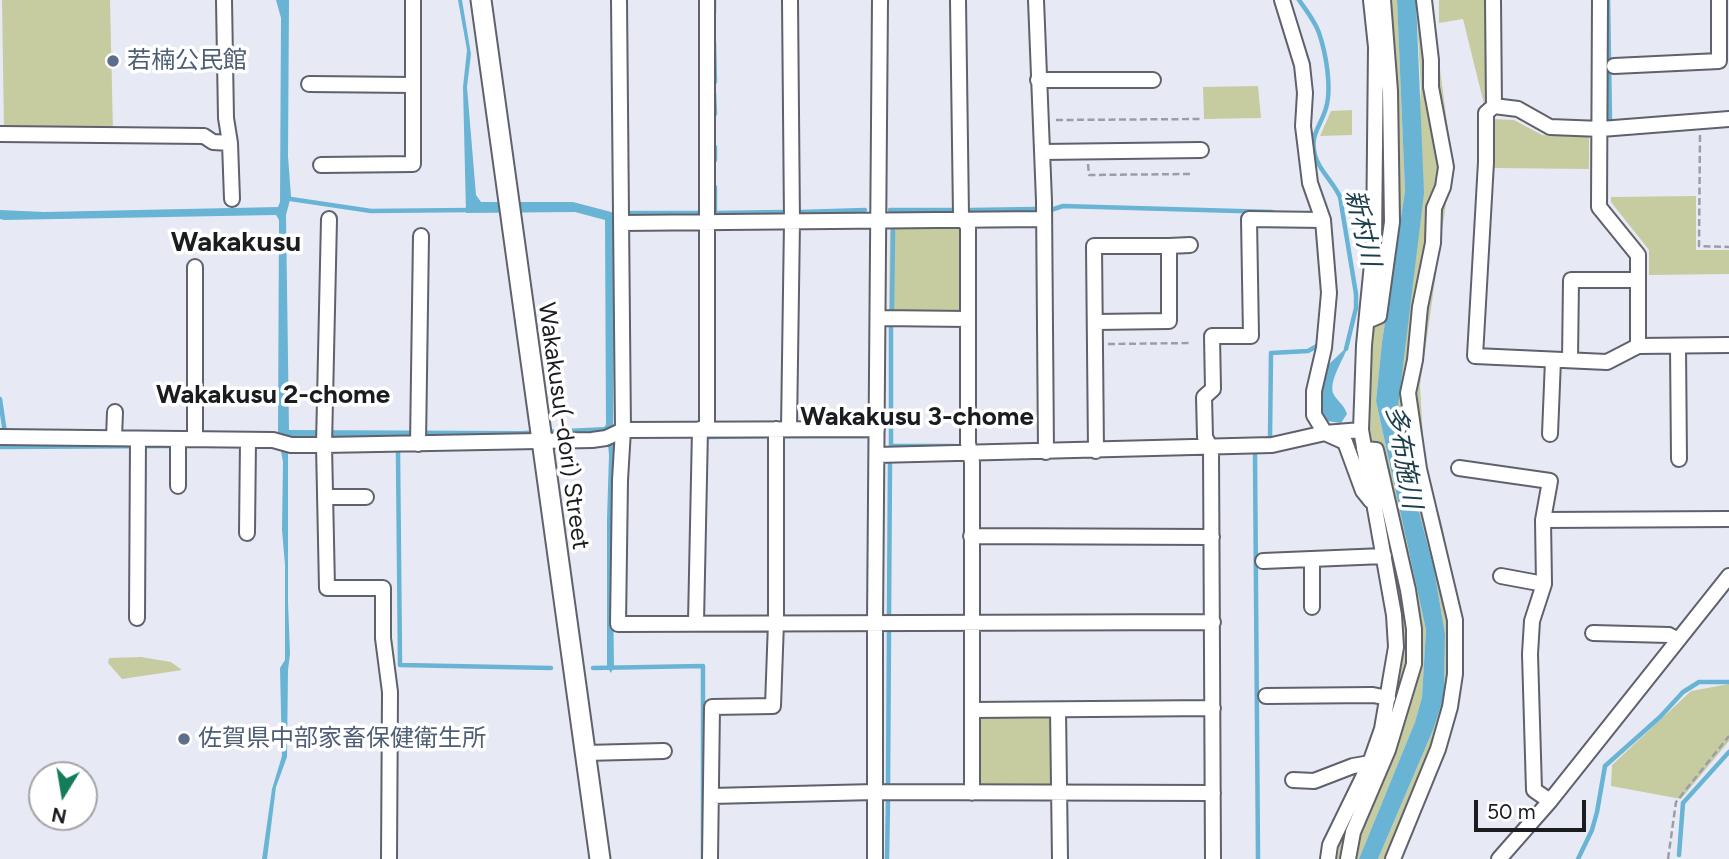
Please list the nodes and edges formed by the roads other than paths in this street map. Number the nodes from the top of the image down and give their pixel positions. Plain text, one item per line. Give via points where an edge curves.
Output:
1 (224, 0) edge
2 (413, 0) edge
3 (481, 0) edge
4 (619, 0) edge
5 (707, 0) edge
6 (790, 0) edge
7 (880, 0) edge
8 (958, 0) edge
9 (1036, 0) edge
10 (1282, 0) edge
11 (1371, 0) edge
12 (1383, 0) edge
13 (1424, 0) edge
14 (1493, 0) edge
15 (1600, 0) edge
16 (1719, 0) edge
17 (1614, 66) dead end
18 (1038, 80) junction
19 (1153, 80) dead end
20 (309, 84) dead end
21 (413, 85) junction
22 (1494, 106) junction
23 (1729, 119) edge
24 (1601, 129) junction
25 (0, 134) edge
26 (230, 143) junction
27 (1201, 150) dead end
28 (1375, 150) junction
29 (1392, 150) junction
30 (1042, 152) junction
31 (321, 165) dead end
32 (232, 199) dead end
33 (329, 219) dead end
34 (1043, 219) junction
35 (964, 220) junction
36 (1323, 220) junction
37 (621, 222) junction
38 (707, 222) junction
39 (792, 222) junction
40 (879, 222) junction
41 (421, 236) dead end
42 (1190, 245) dead end
43 (1169, 246) junction
44 (195, 267) dead end
45 (1638, 280) junction
46 (879, 318) junction
47 (968, 319) junction
48 (1367, 321) junction
49 (1095, 322) junction
50 (1638, 345) junction
51 (1729, 345) edge
52 (1678, 346) junction
53 (1553, 360) junction
54 (1570, 360) junction
55 (115, 412) dead end
56 (704, 429) junction
57 (782, 429) junction
58 (877, 429) junction
59 (1361, 430) junction
60 (1325, 433) junction
61 (539, 434) junction
62 (1550, 434) dead end
63 (615, 435) junction
64 (0, 437) edge
65 (114, 438) junction
66 (195, 439) junction
67 (418, 444) junction
68 (137, 445) junction
69 (178, 445) junction
70 (324, 445) junction
71 (248, 446) junction
72 (1211, 448) junction
73 (1364, 449) junction
74 (1096, 451) junction
75 (1046, 452) junction
76 (970, 453) junction
77 (877, 455) junction
78 (1679, 459) dead end
79 (1459, 468) dead end
80 (178, 486) dead end
81 (325, 497) junction
82 (366, 497) dead end
83 (1374, 505) junction
84 (1729, 519) edge
85 (1543, 520) junction
86 (247, 533) dead end
87 (971, 536) junction
88 (1212, 537) junction
89 (1384, 556) junction
90 (1312, 559) junction
91 (1263, 561) dead end
92 (1501, 576) dead end
93 (1729, 576) edge
94 (1544, 584) junction
95 (1312, 607) dead end
96 (137, 618) dead end
97 (696, 622) junction
98 (776, 622) junction
99 (875, 622) junction
100 (973, 622) junction
101 (1213, 622) junction
102 (1593, 633) dead end
103 (1678, 640) junction
104 (1394, 662) junction
105 (1414, 664) junction
106 (1266, 696) dead end
107 (1387, 701) junction
108 (1403, 706) junction
109 (1213, 708) junction
110 (972, 710) junction
111 (1058, 710) junction
112 (664, 751) dead end
113 (585, 753) junction
114 (1370, 764) junction
115 (1293, 780) dead end
116 (875, 792) junction
117 (972, 793) junction
118 (1059, 793) junction
119 (1213, 793) junction
120 (710, 796) junction
121 (1550, 801) junction
122 (389, 859) edge
123 (600, 859) edge
124 (710, 859) edge
125 (875, 859) edge
126 (1060, 859) edge
127 (1213, 859) edge
128 (1328, 859) edge
129 (1348, 859) edge
130 (1393, 859) edge
131 (1499, 859) edge

1 - 26 street
2 - 21 street
3 - 61 street, Wakakusu(-dori) Street
4 - 37 street
5 - 38 street
6 - 39 street
7 - 40 street
8 - 35 street
9 - 18 street
10 - 36 street via 1302,65 1310,183
11 - 28 street via 1376,47
12 - 29 street
13 - 130 street via 1431,87 1446,134 1446,167 1421,362 1408,393 1458,611 1450,707 1434,761
14 - 22 street
15 - 24 street
16 - 17 street via 1719,61
18 - 19 street
18 - 30 street
20 - 21 street
21 - 31 street via 413,164
22 - 24 street via 1518,109 1550,127
22 - 53 street via 1486,113 1475,356
23 - 24 street
24 - 45 street via 1599,206 1638,255
25 - 26 street via 204,136
26 - 32 street
27 - 30 street
28 - 29 street
28 - 48 street
29 - 48 street via 1392,222 1385,281 1379,316
30 - 34 street
33 - 70 street
34 - 35 street
34 - 75 street
35 - 40 street
35 - 47 street via 968,227
36 - 60 street via 1329,293 1314,415
36 - 72 street via 1249,219 1251,336 1212,336 1213,389 1204,397 1205,437
37 - 38 street
37 - 63 street
38 - 39 street
38 - 56 street
39 - 40 street
39 - 57 street
40 - 46 street
41 - 67 street
42 - 43 street
43 - 49 street via 1169,321
43 - 49 street via 1094,246
44 - 66 street
45 - 50 street
45 - 54 street via 1571,280
46 - 47 street
46 - 58 street
47 - 76 street
48 - 59 street
49 - 74 street
50 - 52 street
50 - 54 street via 1607,362
51 - 52 street
52 - 78 street
53 - 54 street
53 - 62 street
55 - 65 street
56 - 57 street
56 - 63 street
56 - 97 street
57 - 58 street
57 - 98 street
58 - 77 street
59 - 60 street
59 - 73 street
60 - 72 street via 1272,446
60 - 83 street via 1345,442 1363,491
61 - 63 street
61 - 67 street
61 - 113 street, Wakakusu(-dori) Street
63 - 97 street via 620,480 618,624
64 - 65 street
65 - 68 street
66 - 69 street
66 - 71 street
67 - 70 street
68 - 69 street
68 - 96 street
69 - 80 street
70 - 71 street via 273,440
70 - 81 street
71 - 86 street
72 - 74 street
72 - 88 street
73 - 83 street
73 - 105 street via 1376,450 1408,590
74 - 75 street
75 - 76 street
76 - 77 street
76 - 87 street
77 - 99 street
79 - 85 street via 1550,481
81 - 82 street
81 - 122 street via 327,588 383,588 390,692
83 - 89 street
84 - 85 street
85 - 94 street
87 - 88 street
87 - 100 street
88 - 101 street
89 - 90 street
89 - 104 street via 1394,615
90 - 91 street
90 - 95 street
92 - 94 street
93 - 103 street
94 - 121 street via 1532,621 1530,654 1534,790
97 - 98 street
98 - 99 street
98 - 120 street via 773,706 712,707
99 - 100 street
99 - 116 street
100 - 101 street
100 - 110 street
101 - 109 street
102 - 103 street via 1669,635
103 - 121 street
104 - 105 street
104 - 107 street
105 - 108 street
106 - 107 street via 1373,695
107 - 108 street
107 - 114 street
108 - 129 street via 1353,832
109 - 111 street
109 - 119 street
110 - 111 street
110 - 117 street
111 - 118 street
112 - 113 street
113 - 123 street, Wakakusu(-dori) Street
114 - 115 street via 1314,781
114 - 128 street via 1330,845
116 - 117 street
116 - 120 street
116 - 125 street
117 - 118 street
118 - 119 street
118 - 126 street
119 - 127 street
120 - 124 street
121 - 131 street

